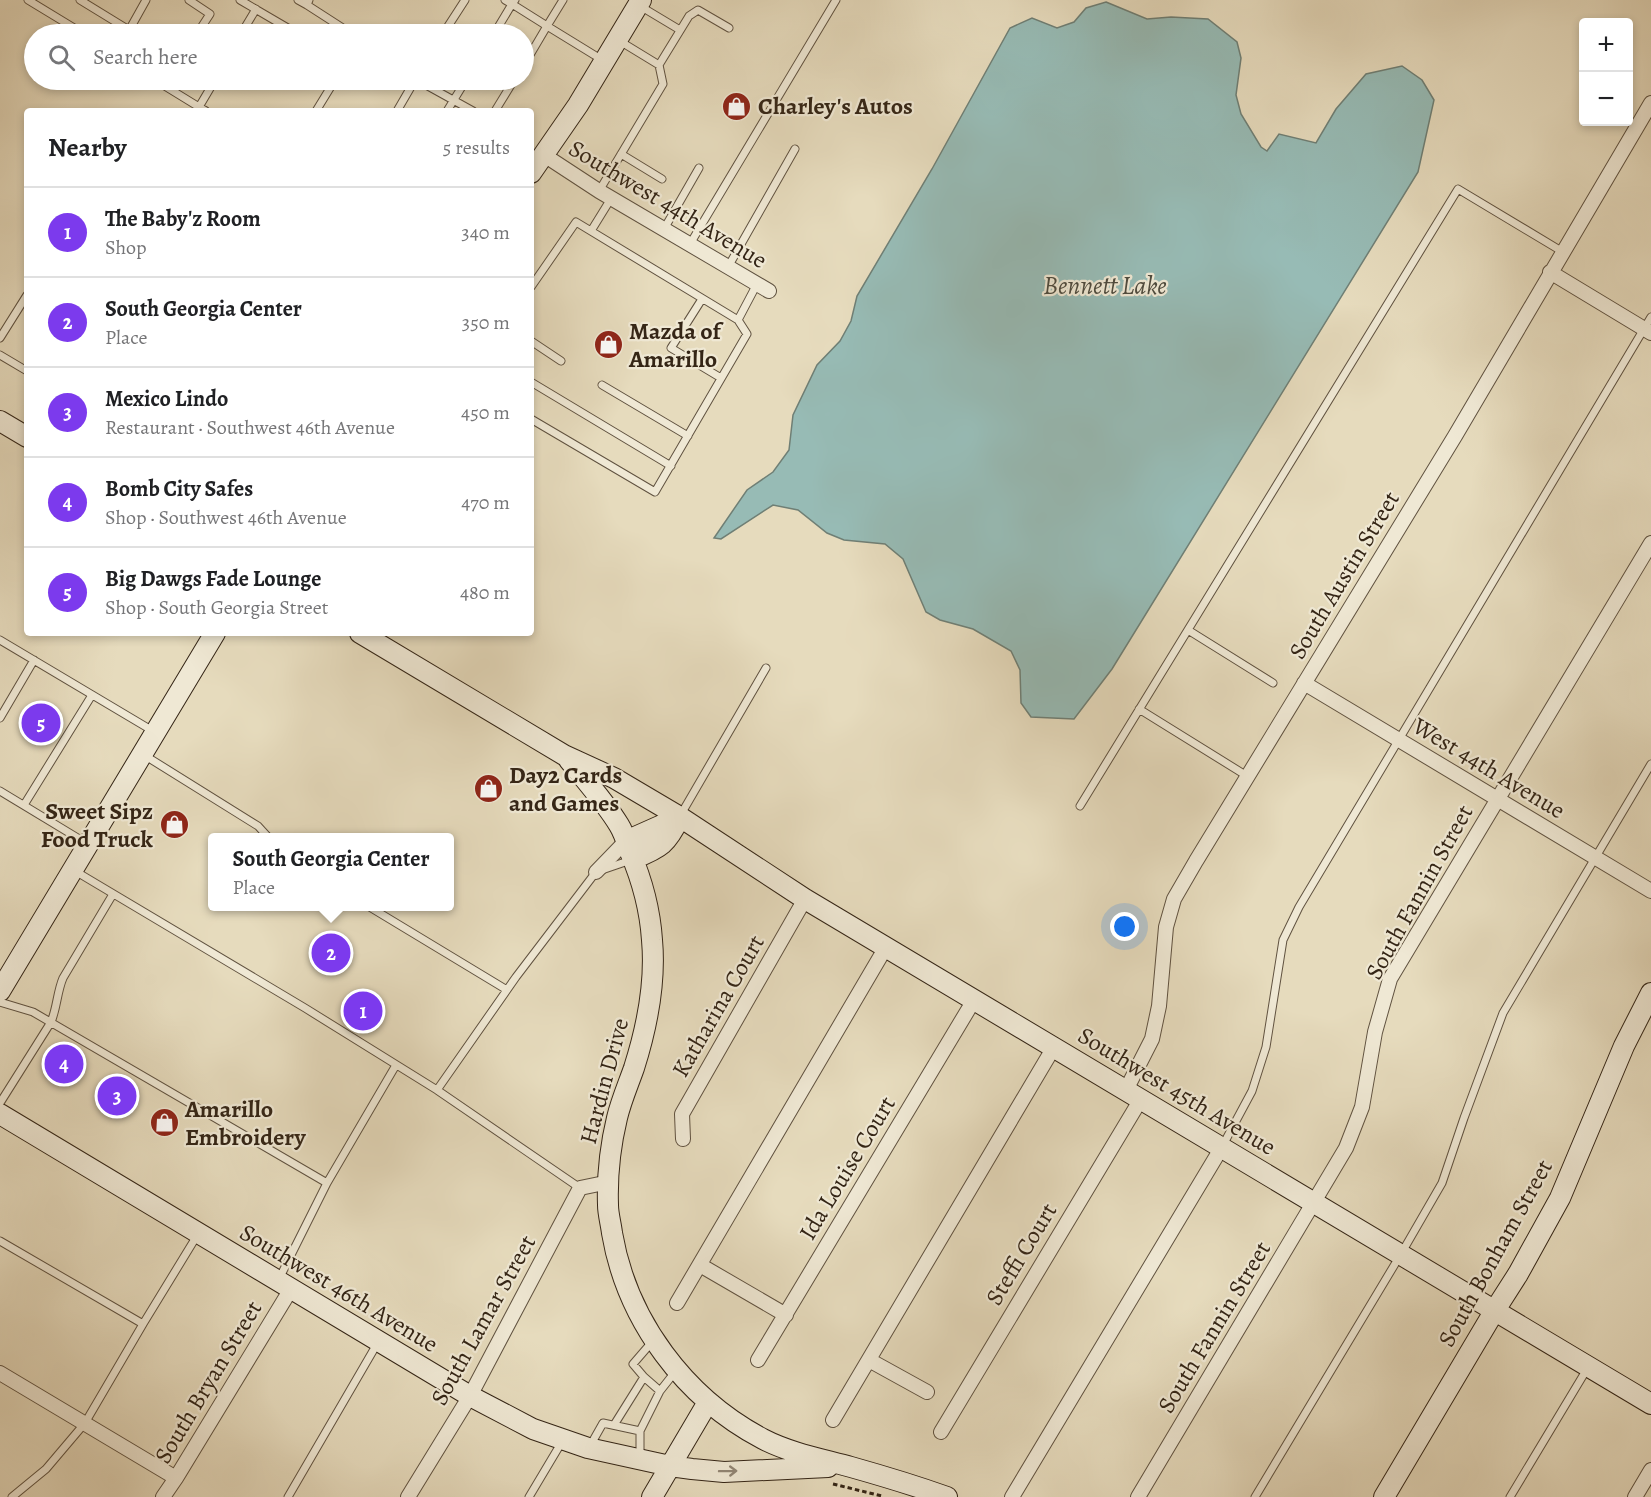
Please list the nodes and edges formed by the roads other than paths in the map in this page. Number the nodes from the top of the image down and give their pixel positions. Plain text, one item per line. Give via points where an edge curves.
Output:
1 (28, 0) edge
2 (80, 0) edge
3 (146, 0) edge
4 (189, 0) edge
5 (240, 0) edge
6 (298, 0) edge
7 (465, 0) edge
8 (563, 0) edge
9 (836, 0) edge
10 (511, 1) edge
11 (308, 2) edge
12 (640, 2) edge
13 (256, 9) junction
14 (68, 24) edge
15 (116, 24) edge
16 (132, 24) edge
17 (204, 24) edge
18 (247, 24) edge
19 (281, 24) edge
20 (338, 24) edge
21 (449, 24) edge
22 (499, 24) edge
23 (547, 26) junction
24 (729, 28) dead end
25 (680, 30) junction
26 (618, 40) junction
27 (534, 48) edge
28 (604, 61) junction
29 (659, 65) junction
30 (171, 90) edge
31 (211, 90) edge
32 (329, 90) edge
33 (410, 90) edge
34 (435, 90) edge
35 (460, 90) edge
36 (508, 90) edge
37 (454, 100) junction
38 (1651, 103) edge
39 (200, 108) edge
40 (202, 108) edge
41 (318, 108) edge
42 (399, 108) edge
43 (449, 108) edge
44 (467, 108) edge
45 (497, 108) edge
46 (795, 149) dead end
47 (540, 153) junction
48 (621, 154) junction
49 (534, 166) edge
50 (699, 168) dead end
51 (662, 179) dead end
52 (605, 194) junction
53 (664, 229) junction
54 (591, 231) junction
55 (690, 244) junction
56 (1563, 252) junction
57 (728, 267) junction
58 (1550, 272) junction
59 (534, 283) edge
60 (763, 287) joint
61 (702, 299) junction
62 (24, 300) edge
63 (738, 320) junction
64 (1649, 326) edge
65 (0, 338) edge
66 (534, 343) edge
67 (0, 354) edge
68 (561, 361) dead end
69 (24, 369) edge
70 (721, 378) junction
71 (534, 384) edge
72 (602, 385) dead end
73 (0, 421) edge
74 (534, 421) edge
75 (24, 435) edge
76 (688, 436) junction
77 (670, 466) junction
78 (1651, 543) edge
79 (1188, 630) junction
80 (219, 636) edge
81 (365, 636) edge
82 (0, 640) edge
83 (202, 643) edge
84 (34, 660) junction
85 (766, 668) dead end
86 (1273, 682) dead end
87 (1304, 683) junction
88 (92, 694) junction
89 (1139, 709) junction
90 (0, 718) edge
91 (155, 732) junction
92 (1399, 740) junction
93 (143, 754) junction
94 (564, 755) junction
95 (1651, 764) edge
96 (1247, 776) junction
97 (0, 790) edge
98 (1497, 800) junction
99 (24, 805) junction
100 (1080, 806) dead end
101 (680, 817) junction
102 (265, 833) edge
103 (665, 842) junction
104 (88, 844) junction
105 (722, 844) junction
106 (630, 850) junction
107 (1595, 857) junction
108 (73, 870) junction
109 (596, 872) joint
110 (1651, 891) edge
111 (113, 894) junction
112 (806, 899) junction
113 (376, 911) edge
114 (886, 947) junction
115 (507, 990) junction
116 (0, 991) edge
117 (1651, 993) edge
118 (974, 999) junction
119 (0, 1002) edge
120 (51, 1022) junction
121 (1054, 1047) junction
122 (396, 1065) junction
123 (437, 1090) junction
124 (1133, 1094) junction
125 (0, 1103) edge
126 (0, 1114) edge
127 (683, 1139) dead end
128 (1222, 1147) junction
129 (609, 1182) junction
130 (327, 1183) junction
131 (580, 1188) junction
132 (1314, 1202) junction
133 (198, 1234) junction
134 (0, 1241) edge
135 (1401, 1254) junction
136 (700, 1264) junction
137 (284, 1285) junction
138 (677, 1303) dead end
139 (1495, 1310) junction
140 (786, 1315) junction
141 (143, 1324) junction
142 (654, 1340) junction
143 (379, 1342) junction
144 (758, 1360) dead end
145 (869, 1360) junction
146 (1588, 1367) junction
147 (676, 1371) junction
148 (0, 1372) edge
149 (644, 1377) junction
150 (660, 1391) junction
151 (927, 1392) dead end
152 (470, 1396) junction
153 (708, 1402) junction
154 (1651, 1404) edge
155 (833, 1420) dead end
156 (85, 1423) junction
157 (614, 1425) junction
158 (640, 1431) junction
159 (941, 1432) dead end
160 (563, 1439) junction
161 (588, 1448) junction
162 (640, 1459) junction
163 (670, 1466) junction
164 (848, 1466) junction
165 (1651, 1470) edge
166 (176, 1478) junction
167 (12, 1497) edge
168 (163, 1497) edge
169 (288, 1497) edge
170 (408, 1497) edge
171 (529, 1497) edge
172 (651, 1497) edge
173 (947, 1497) edge
174 (1012, 1497) edge
175 (1138, 1497) edge
176 (1255, 1497) edge
177 (1384, 1497) edge
178 (1510, 1497) edge
179 (1635, 1497) edge

1 - 14 lane
2 - 15 lane
3 - 16 lane
4 - 17 lane via 210,14
5 - 13 lane
6 - 11 lane
7 - 21 lane
8 - 23 lane
9 - 55 lane
10 - 22 lane
10 - 23 lane
11 - 20 lane
12 - 25 lane
12 - 26 street
13 - 18 lane
13 - 19 lane
23 - 27 lane
23 - 28 lane
24 - 25 lane via 698,10
25 - 29 lane
26 - 28 street
26 - 29 lane
28 - 47 street via 578,105
29 - 48 lane via 663,84
30 - 39 lane
31 - 40 lane
32 - 41 lane
33 - 42 lane
34 - 37 lane
35 - 37 lane
36 - 45 lane
37 - 43 lane
37 - 44 lane
38 - 56 street, South Austin Street
46 - 57 lane
47 - 49 street
47 - 52 street, Southwest 44th Avenue
48 - 51 lane
48 - 52 lane
50 - 53 lane
52 - 53 street, Southwest 44th Avenue
52 - 54 lane
53 - 55 street, Southwest 44th Avenue
54 - 59 lane via 576,222
54 - 61 lane
55 - 57 street, Southwest 44th Avenue
56 - 58 street, South Austin Street
56 - 79 lane via 1458,189
57 - 60 street, Southwest 44th Avenue
58 - 64 street
58 - 87 street, South Austin Street
60 - 63 lane
61 - 63 lane
61 - 70 lane via 671,348
62 - 65 lane
63 - 70 lane via 747,334
64 - 92 lane
66 - 68 lane
67 - 69 lane
70 - 76 lane
71 - 77 lane
72 - 76 lane
73 - 75 street
74 - 77 lane via 655,492
76 - 77 lane
78 - 98 street, South Fannin Street
79 - 86 lane
79 - 89 lane
80 - 83 street
81 - 94 street
82 - 84 lane
83 - 91 street
84 - 88 lane
84 - 90 lane
85 - 101 lane
87 - 92 street, West 44th Avenue
87 - 96 street, South Austin Street
88 - 91 lane
88 - 99 lane
89 - 96 lane
89 - 100 lane
91 - 93 street
92 - 98 street, West 44th Avenue
92 - 128 lane via 1283,940 1266,1047 1252,1090
93 - 102 lane
93 - 104 street
94 - 101 street, Southwest 45th Avenue via 614,778
94 - 106 street, Hardin Drive via 603,800 621,827
95 - 107 lane
96 - 124 street, South Austin Street via 1174,898 1166,927 1159,1006
97 - 99 lane
98 - 107 street, West 44th Avenue
98 - 132 street, South Fannin Street via 1390,979 1375,1032 1362,1107 1346,1148
99 - 104 lane
101 - 103 street
101 - 105 street, Southwest 45th Avenue
101 - 106 street via 641,833
103 - 105 street via 695,835
103 - 106 street via 655,850
104 - 108 street
105 - 112 street, Southwest 45th Avenue
106 - 109 street
106 - 129 street, Hardin Drive via 647,903 653,973 644,1037 609,1155
107 - 110 street, West 44th Avenue
107 - 135 lane via 1503,1013 1442,1182
108 - 111 lane
108 - 116 street
109 - 115 lane
111 - 120 lane via 63,978
111 - 122 lane
112 - 114 street, Southwest 45th Avenue
112 - 127 street, Katharina Court via 682,1114
113 - 115 lane
114 - 118 street, Southwest 45th Avenue
114 - 136 street
115 - 123 lane
117 - 139 street, South Bonham Street via 1624,1046 1560,1198
118 - 121 street, Southwest 45th Avenue
118 - 140 street, Ida Louise Court
119 - 120 lane
120 - 125 lane
120 - 130 lane
121 - 124 street, Southwest 45th Avenue
121 - 145 street
122 - 123 lane
122 - 130 lane
123 - 131 lane
124 - 128 street, Southwest 45th Avenue
124 - 159 street, Steffi Court
126 - 133 street, Southwest 46th Avenue
128 - 132 street, Southwest 45th Avenue
128 - 174 street
129 - 131 street
129 - 142 street, Hardin Drive via 608,1206 616,1253 625,1284
130 - 137 lane
131 - 152 street, South Lamar Street
132 - 135 street, Southwest 45th Avenue
132 - 175 street, South Fannin Street
133 - 137 street, Southwest 46th Avenue
133 - 141 lane
134 - 141 lane
135 - 139 street, Southwest 45th Avenue
135 - 176 lane
136 - 138 street
136 - 140 street
137 - 143 street, Southwest 46th Avenue
137 - 166 street, South Bryan Street
139 - 146 street, Southwest 45th Avenue
139 - 177 street, South Bonham Street
140 - 144 street, Ida Louise Court
141 - 156 lane
142 - 147 street, Hardin Drive
142 - 149 lane via 633,1364
143 - 152 street, Southwest 46th Avenue
143 - 169 lane
145 - 151 street
145 - 155 street
146 - 154 street, Southwest 45th Avenue
146 - 178 lane
147 - 150 lane
147 - 153 street, Hardin Drive
148 - 156 street
149 - 150 lane
149 - 157 lane
150 - 158 lane
152 - 160 street, Southwest 46th Avenue via 533,1429
152 - 170 street, South Lamar Street
153 - 163 street
153 - 164 street, Hardin Drive via 766,1441
156 - 166 street
156 - 167 lane via 46,1469
157 - 158 lane
157 - 161 lane via 603,1423
158 - 162 lane
160 - 161 street, Southwest 46th Avenue
160 - 171 lane
161 - 162 street, Southwest 46th Avenue
162 - 163 street, Southwest 46th Avenue
163 -> 164 street, Southwest 46th Avenue via 724,1472
163 - 172 street
164 - 173 street
165 - 179 street
166 - 168 street, South Bryan Street

